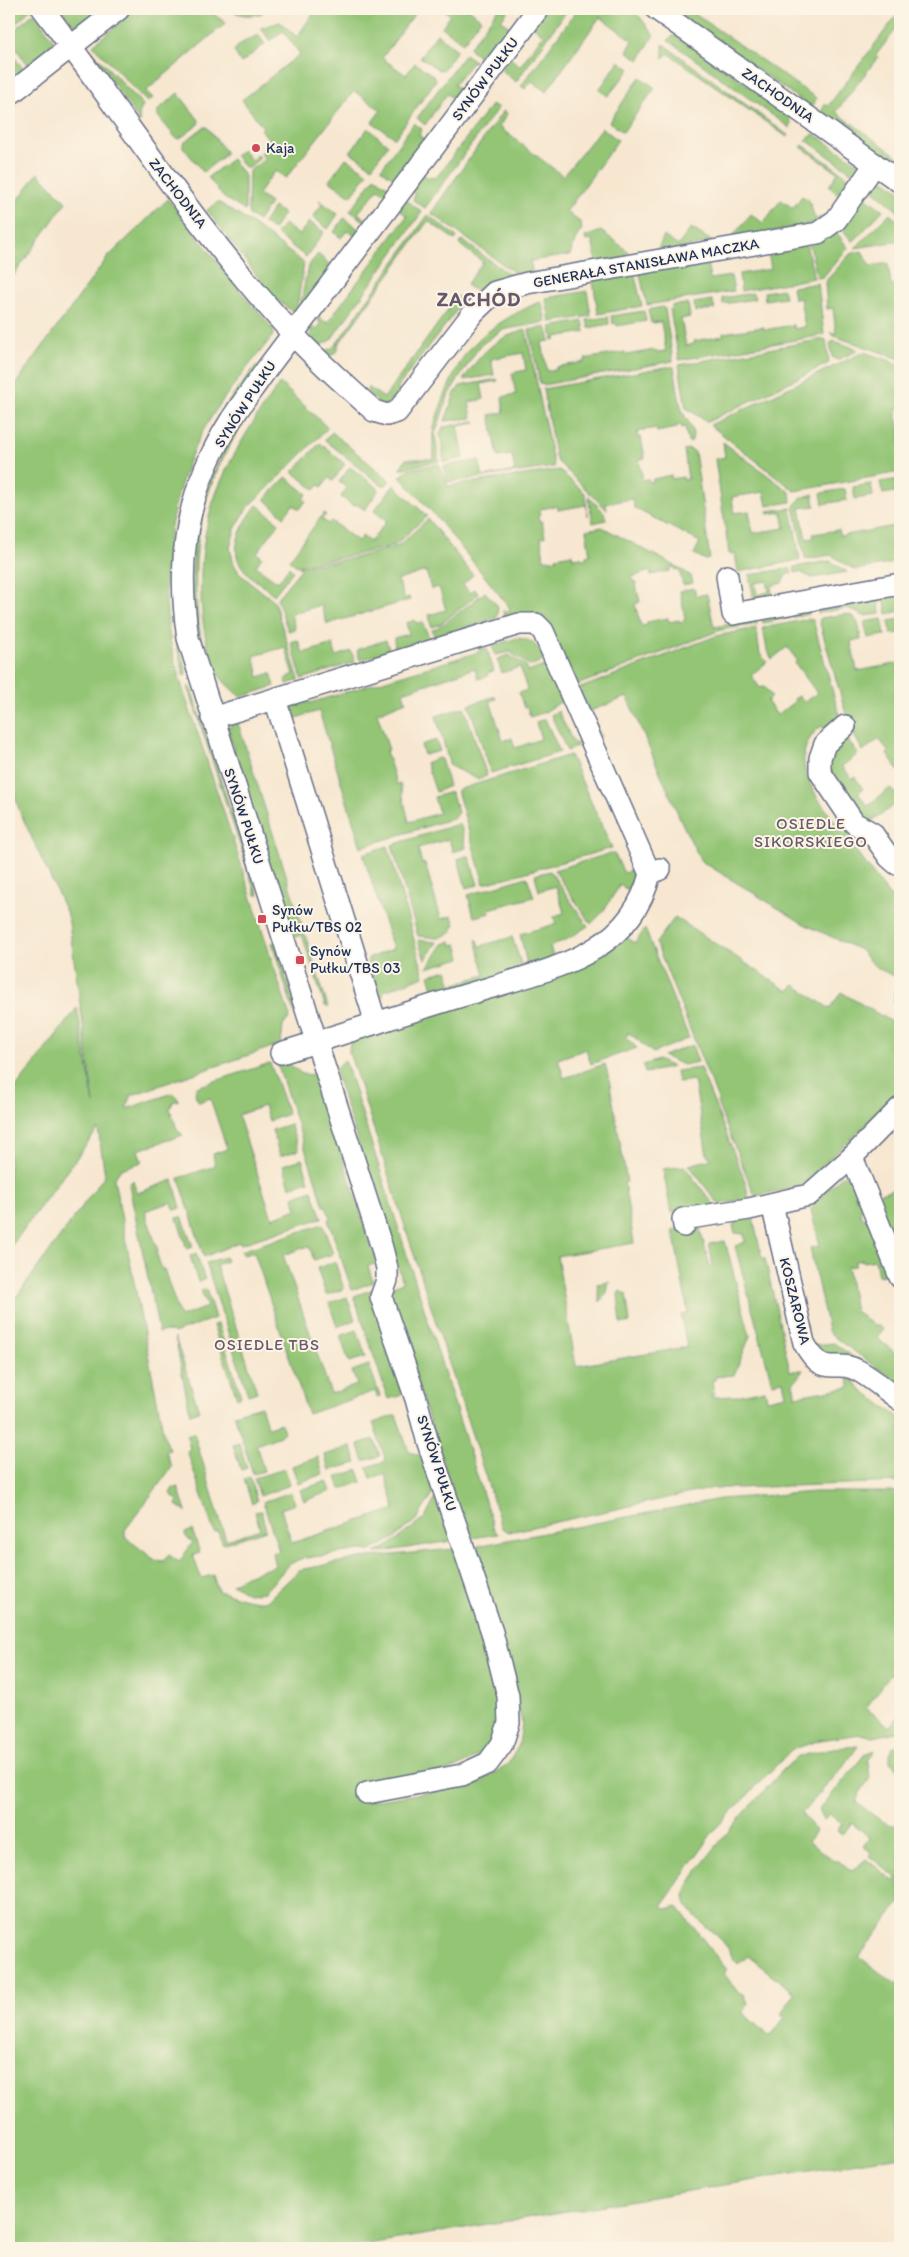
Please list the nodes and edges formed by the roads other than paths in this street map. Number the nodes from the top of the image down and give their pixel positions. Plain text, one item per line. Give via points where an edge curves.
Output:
1 (43, 9) edge
2 (119, 9) edge
3 (538, 9) edge
4 (656, 9) edge
5 (71, 45) junction
6 (9, 95) edge
7 (875, 164) junction
8 (900, 182) edge
9 (293, 334) junction
10 (727, 576) dead end
11 (900, 584) edge
12 (275, 699) junction
13 (212, 718) junction
14 (845, 726) dead end
15 (900, 863) edge
16 (376, 1023) junction
17 (317, 1042) junction
18 (281, 1053) dead end
19 (900, 1108) edge
20 (852, 1157) junction
21 (772, 1204) junction
22 (684, 1226) dead end
23 (900, 1276) edge
24 (900, 1400) edge
25 (366, 1793) dead end

1 - 5 street, ZACHODNIA
2 - 5 street
3 - 9 street, SYNÓW PUŁKU
4 - 7 street, ZACHODNIA
5 - 6 street
5 - 9 street, ZACHODNIA via 121,118 256,292
7 - 8 street, ZACHODNIA
7 - 9 street, GENERAŁA STANISŁAWA MACZKA via 836,220 818,233 527,283 495,292 473,313 397,412 387,415 374,411
9 - 13 street, SYNÓW PUŁKU via 228,424 193,498 187,523 183,555 184,616
10 - 11 street via 733,614
12 - 13 street
12 - 16 street
12 - 16 street via 526,623 539,626 652,869 646,888 627,920 607,941 585,955 556,968
13 - 17 street, SYNÓW PUŁKU
14 - 15 street via 825,744 820,772 854,823 872,833 889,857
16 - 17 street
17 - 18 street
17 - 25 street, SYNÓW PUŁKU via 387,1268 381,1297 489,1624 508,1696 509,1723 502,1744 488,1762 462,1775
19 - 20 street
20 - 21 street via 809,1195
20 - 23 street
21 - 22 street via 683,1219
21 - 24 street, KOSZAROWA via 804,1343 809,1352 825,1366 850,1367 859,1371

